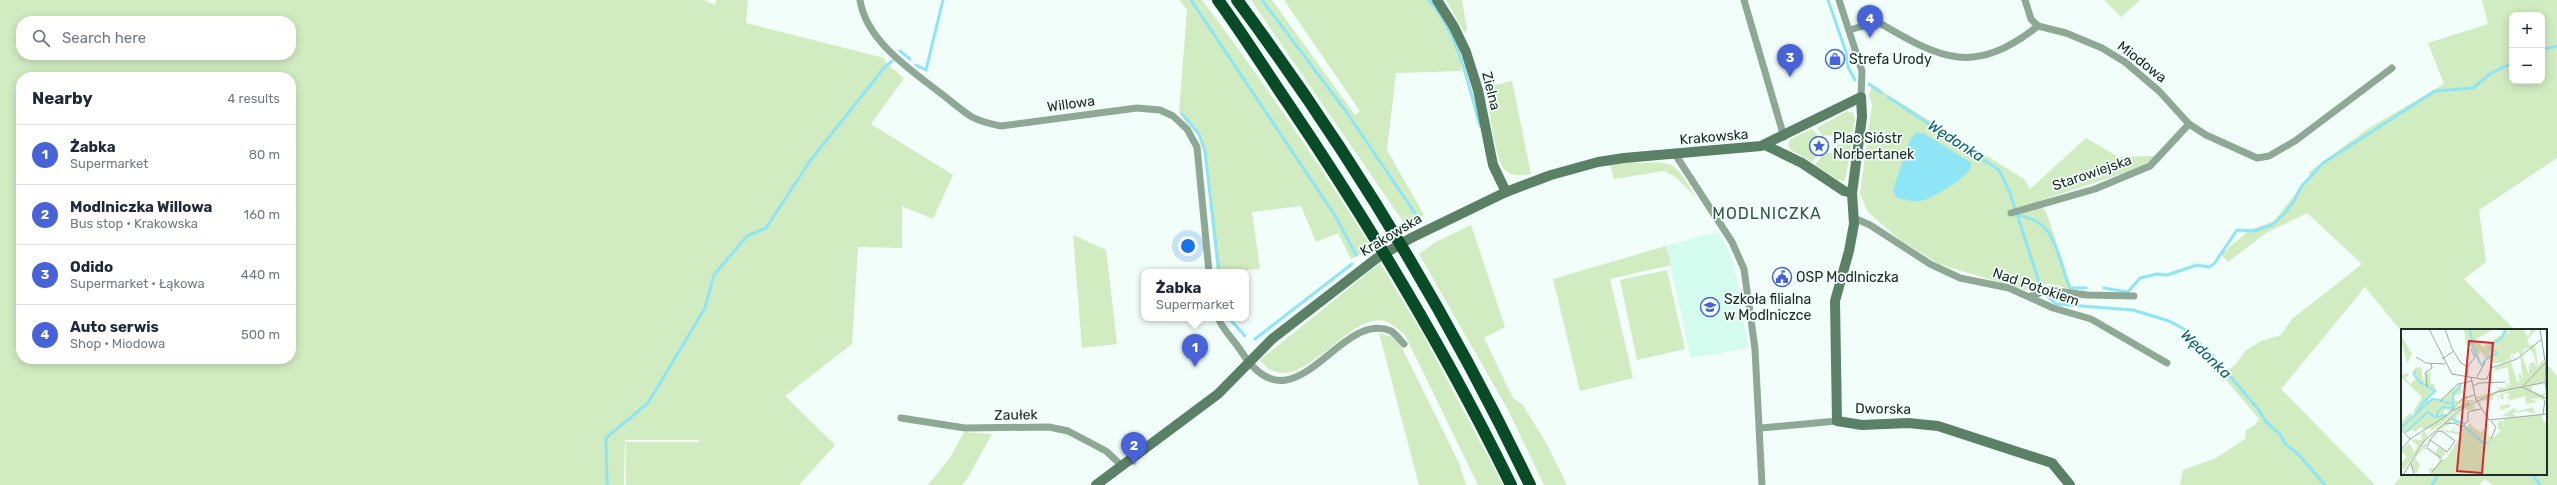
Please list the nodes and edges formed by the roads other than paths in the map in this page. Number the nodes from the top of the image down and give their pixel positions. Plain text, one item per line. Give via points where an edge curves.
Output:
1 (860, 0) edge
2 (1218, 0) edge
3 (1237, 0) edge
4 (1437, 0) edge
5 (1744, 0) edge
6 (1839, 0) edge
7 (2025, 0) edge
8 (2038, 26) junction
9 (1849, 30) junction
10 (2392, 68) dead end
11 (1861, 97) junction
12 (2189, 124) junction
13 (1784, 137) junction
14 (1765, 145) junction
15 (1675, 154) junction
16 (1506, 192) junction
17 (1852, 193) junction
18 (2011, 213) dead end
19 (1854, 218) junction
20 (1209, 269) edge
21 (2031, 296) junction
22 (2134, 296) dead end
23 (1220, 321) edge
24 (1404, 344) dead end
25 (1248, 362) junction
26 (2167, 362) dead end
27 (901, 418) dead end
28 (1837, 421) junction
29 (1761, 428) junction
30 (1121, 465) junction
31 (1096, 485) edge
32 (1511, 485) edge
33 (1530, 485) edge
34 (1762, 485) edge
35 (2070, 485) edge

1 - 20 street, Willowa via 869,24 885,45 910,70 972,117 984,122 1001,126 1137,108 1160,110 1173,116 1187,129 1197,147
2 - 32 highway via 1340,180 1380,245 1432,332
3 - 33 highway via 1274,49 1404,250 1495,413
4 - 16 street, Zielna via 1466,52 1478,90 1493,165
5 - 13 street
6 - 9 street
7 - 8 street via 2031,19
8 - 9 street via 2004,49 1979,58 1966,59 1917,45 1878,22
8 - 12 street, Miodowa via 2097,45 2125,62 2159,91
9 - 11 street via 1863,75
10 - 12 street, Miodowa via 2295,141 2269,156 2257,158 2239,151
11 - 13 street
11 - 17 street via 1862,117
12 - 18 street, Starowiejska via 2150,166 2096,189
13 - 14 street
14 - 15 street, Krakowska
14 - 17 street via 1802,162 1844,191
15 - 16 street, Krakowska via 1598,162 1551,175
15 - 29 street via 1740,256 1755,349
16 - 25 street, Krakowska via 1376,258 1272,339
17 - 19 street, Dworska
19 - 21 street, Nad Potokiem via 1870,225 1930,264 1960,278 2009,288
19 - 28 street, Dworska via 1849,251 1835,301
21 - 22 street via 2049,290 2081,295
21 - 26 street, Nad Potokiem via 2053,308 2090,319
23 - 25 street
24 - 25 street via 1392,331 1365,330 1353,336 1312,369 1300,376 1282,380 1259,371
25 - 30 street, Krakowska via 1218,394
27 - 30 street, Zaułek via 953,427 1049,427 1068,431 1106,450
28 - 29 street
28 - 35 street, Dworska via 1862,425 1938,426 2052,463
29 - 34 street via 1759,440
30 - 31 street, Krakowska

